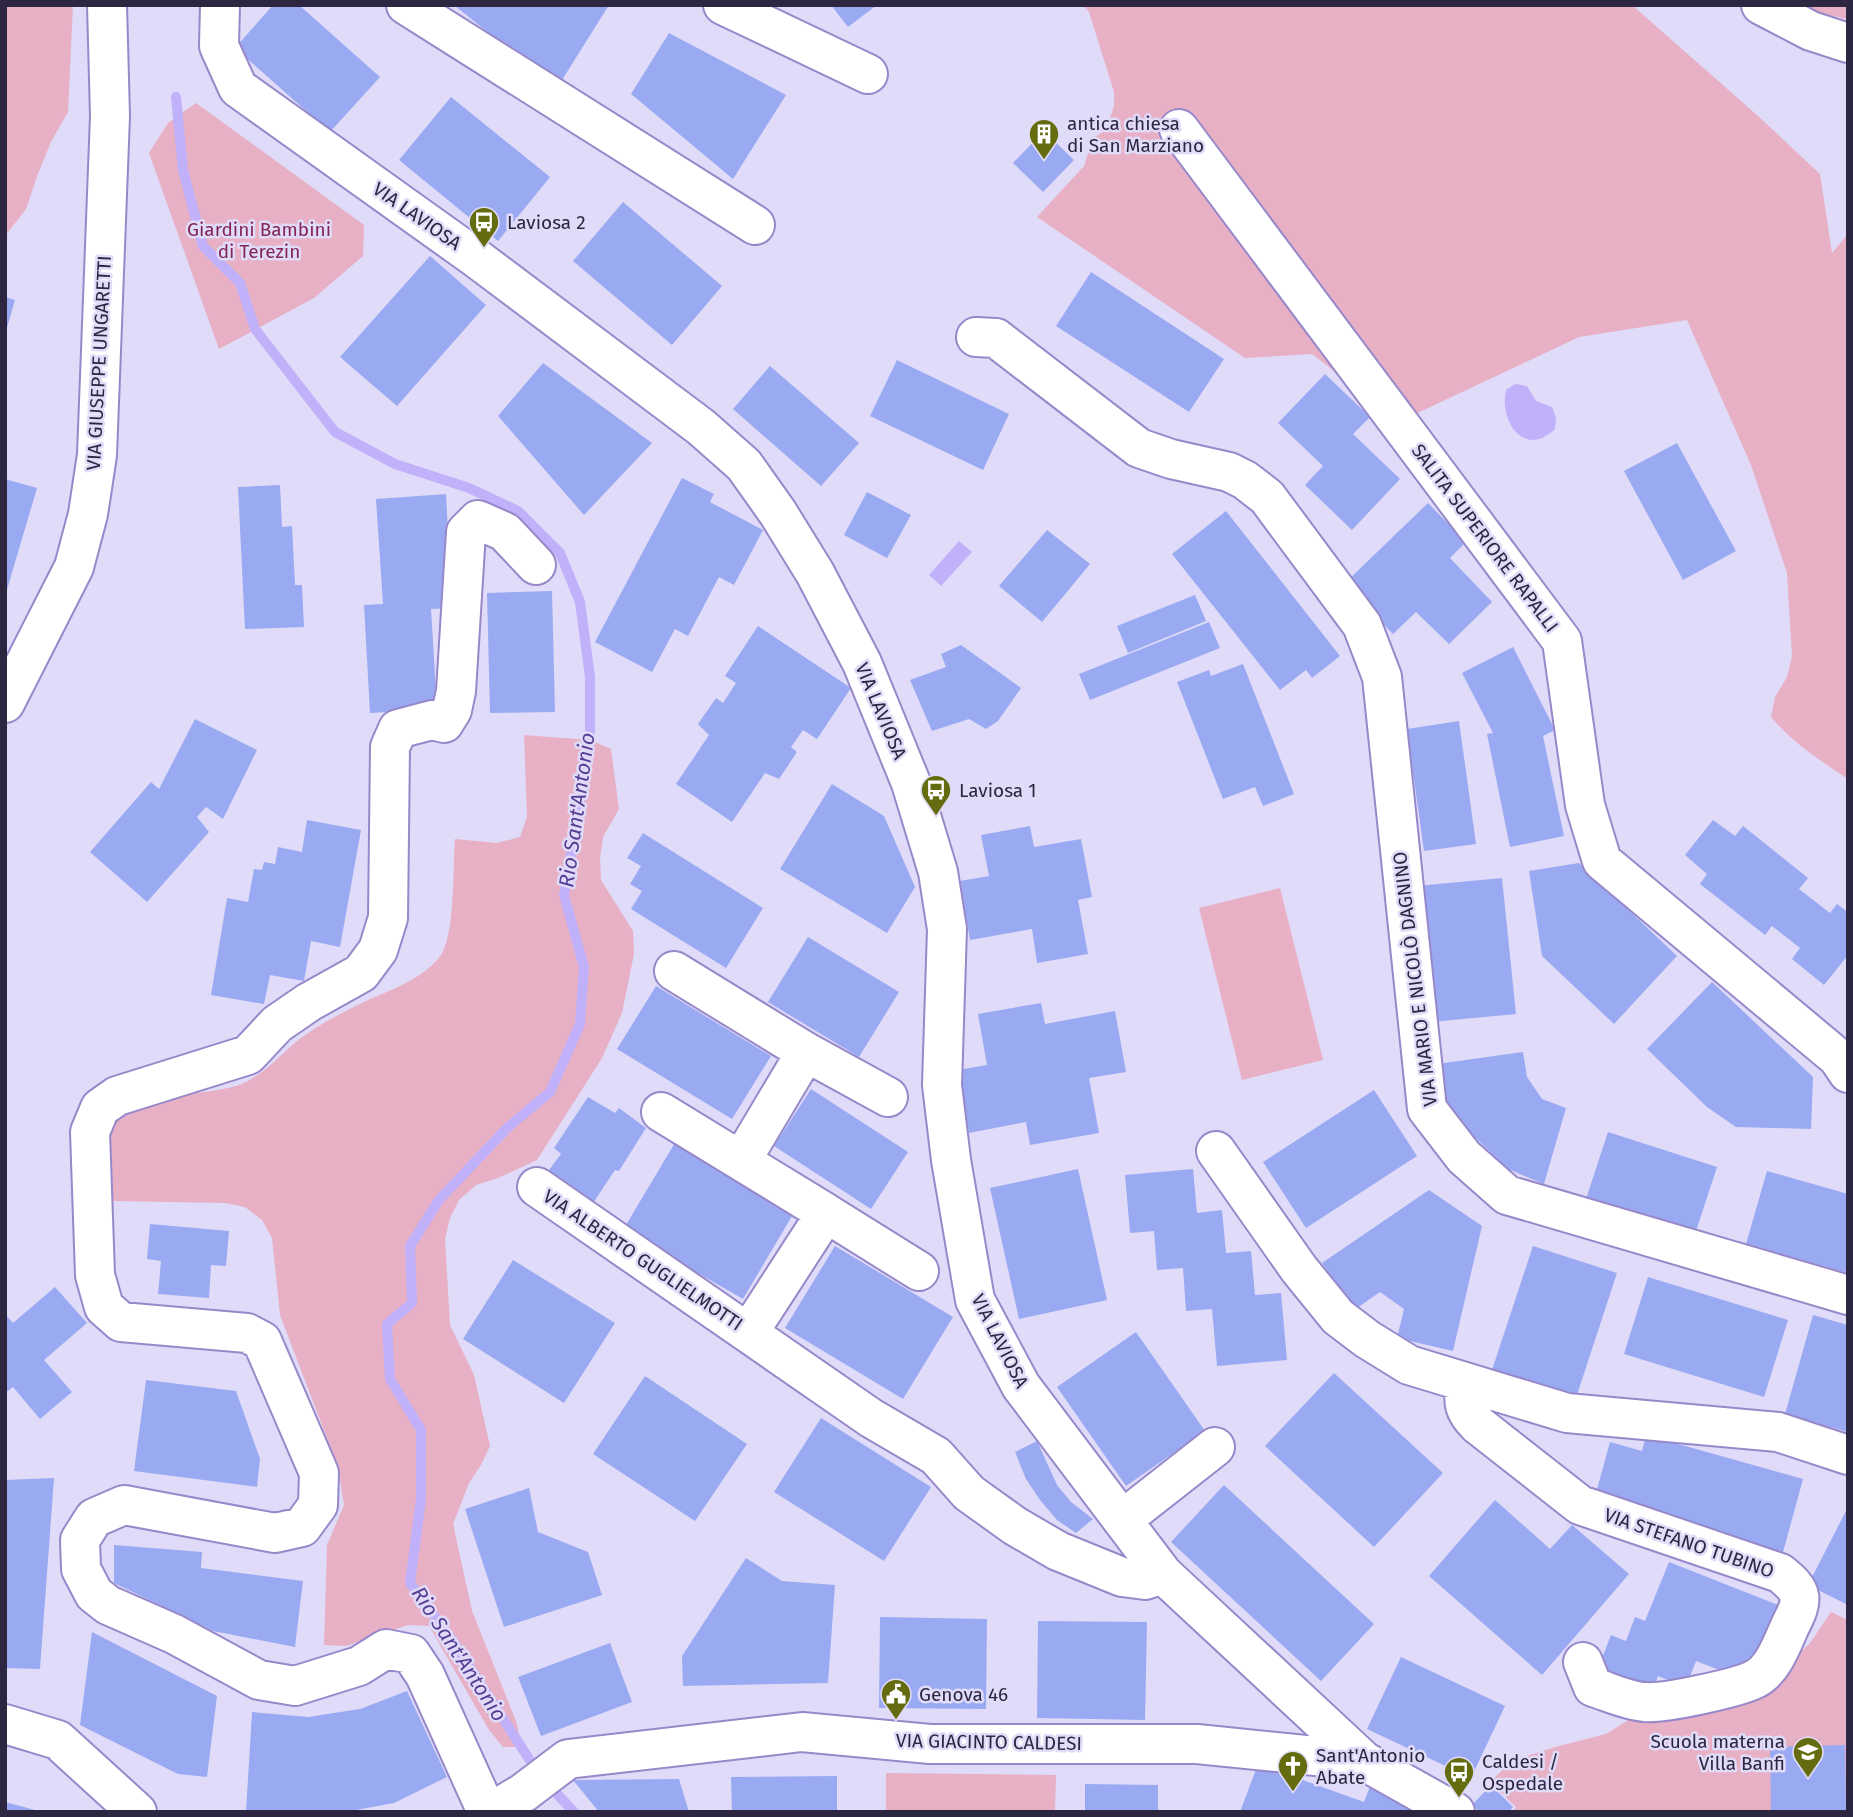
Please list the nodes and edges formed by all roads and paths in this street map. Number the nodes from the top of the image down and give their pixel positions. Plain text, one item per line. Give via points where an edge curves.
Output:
1 (107, 5) edge
2 (220, 5) edge
3 (406, 5) edge
4 (723, 5) edge
5 (1761, 5) edge
6 (1848, 43) edge
7 (868, 74) dead end
8 (1178, 130) dead end
9 (755, 225) dead end
10 (976, 337) dead end
11 (536, 565) dead end
12 (5, 703) edge
13 (674, 971) dead end
14 (806, 1052) junction
15 (1848, 1073) edge
16 (888, 1097) dead end
17 (661, 1112) dead end
18 (1216, 1151) dead end
19 (741, 1161) junction
20 (537, 1187) dead end
21 (826, 1213) junction
22 (919, 1270) dead end
23 (1848, 1295) edge
24 (749, 1332) junction
25 (1466, 1384) junction
26 (1215, 1447) dead end
27 (1848, 1455) edge
28 (1122, 1520) junction
29 (1163, 1574) junction
30 (1583, 1662) dead end
31 (5, 1724) edge
32 (1364, 1761) junction
33 (535, 1802) edge
34 (137, 1812) edge
35 (489, 1812) edge
36 (1455, 1812) edge

1 - 12 street, VIA GIUSEPPE UNGARETTI via 110,116 97,455 74,567
2 - 28 street, VIA LAVIOSA via 219,46 237,88 476,258 701,427 744,465 815,573 862,663 902,759 938,872 947,929 942,1085 975,1300 1020,1386
3 - 9 street
4 - 7 street
5 - 6 street via 1811,31
8 - 15 street, SALITA SUPERIORE RAPALLI via 1562,641 1585,805 1602,861 1838,1058
10 - 23 street, VIA MARIO E NICOLÒ DAGNINO via 996,338 1139,447 1245,480 1267,497 1362,625 1382,677 1427,1109 1464,1157 1507,1195
11 - 35 street via 505,532 478,520 466,532 452,710 444,723 432,720 398,729 390,747 388,918 378,950 361,973 277,1024 248,1055 117,1096 100,1108 90,1132 95,1275 104,1307 121,1322 247,1333 262,1341 319,1473 318,1505 302,1527 275,1533 124,1505 94,1517 80,1539 81,1569 94,1594 259,1680 295,1686 359,1666 386,1649 411,1654
13 - 14 street
14 - 16 street
14 - 19 street
17 - 19 street
18 - 25 street via 1338,1317 1409,1365
19 - 21 street
20 - 24 street, VIA ALBERTO GUGLIELMOTTI
21 - 22 street
21 - 24 street, VIA ALBERTO GUGLIELMOTTI
24 - 29 street, VIA ALBERTO GUGLIELMOTTI via 871,1418 936,1456 969,1493 1015,1526 1058,1551 1122,1577 1144,1580
25 - 27 street via 1567,1413 1778,1432
25 - 30 street, VIA STEFANO TUBINO via 1464,1408 1478,1425 1580,1505 1780,1573 1796,1586 1800,1596 1801,1606 1771,1664 1756,1679 1704,1695 1645,1703 1593,1687
26 - 28 street
28 - 29 street, VIA LAVIOSA
29 - 32 street, VIA LAVIOSA
31 - 34 street via 58,1740
32 - 33 street, VIA GIACINTO CALDESI via 1197,1744 930,1744 802,1732 568,1759
32 - 36 street, VIA GIACINTO CALDESI
33 - 35 street, VIA GIACINTO CALDESI

